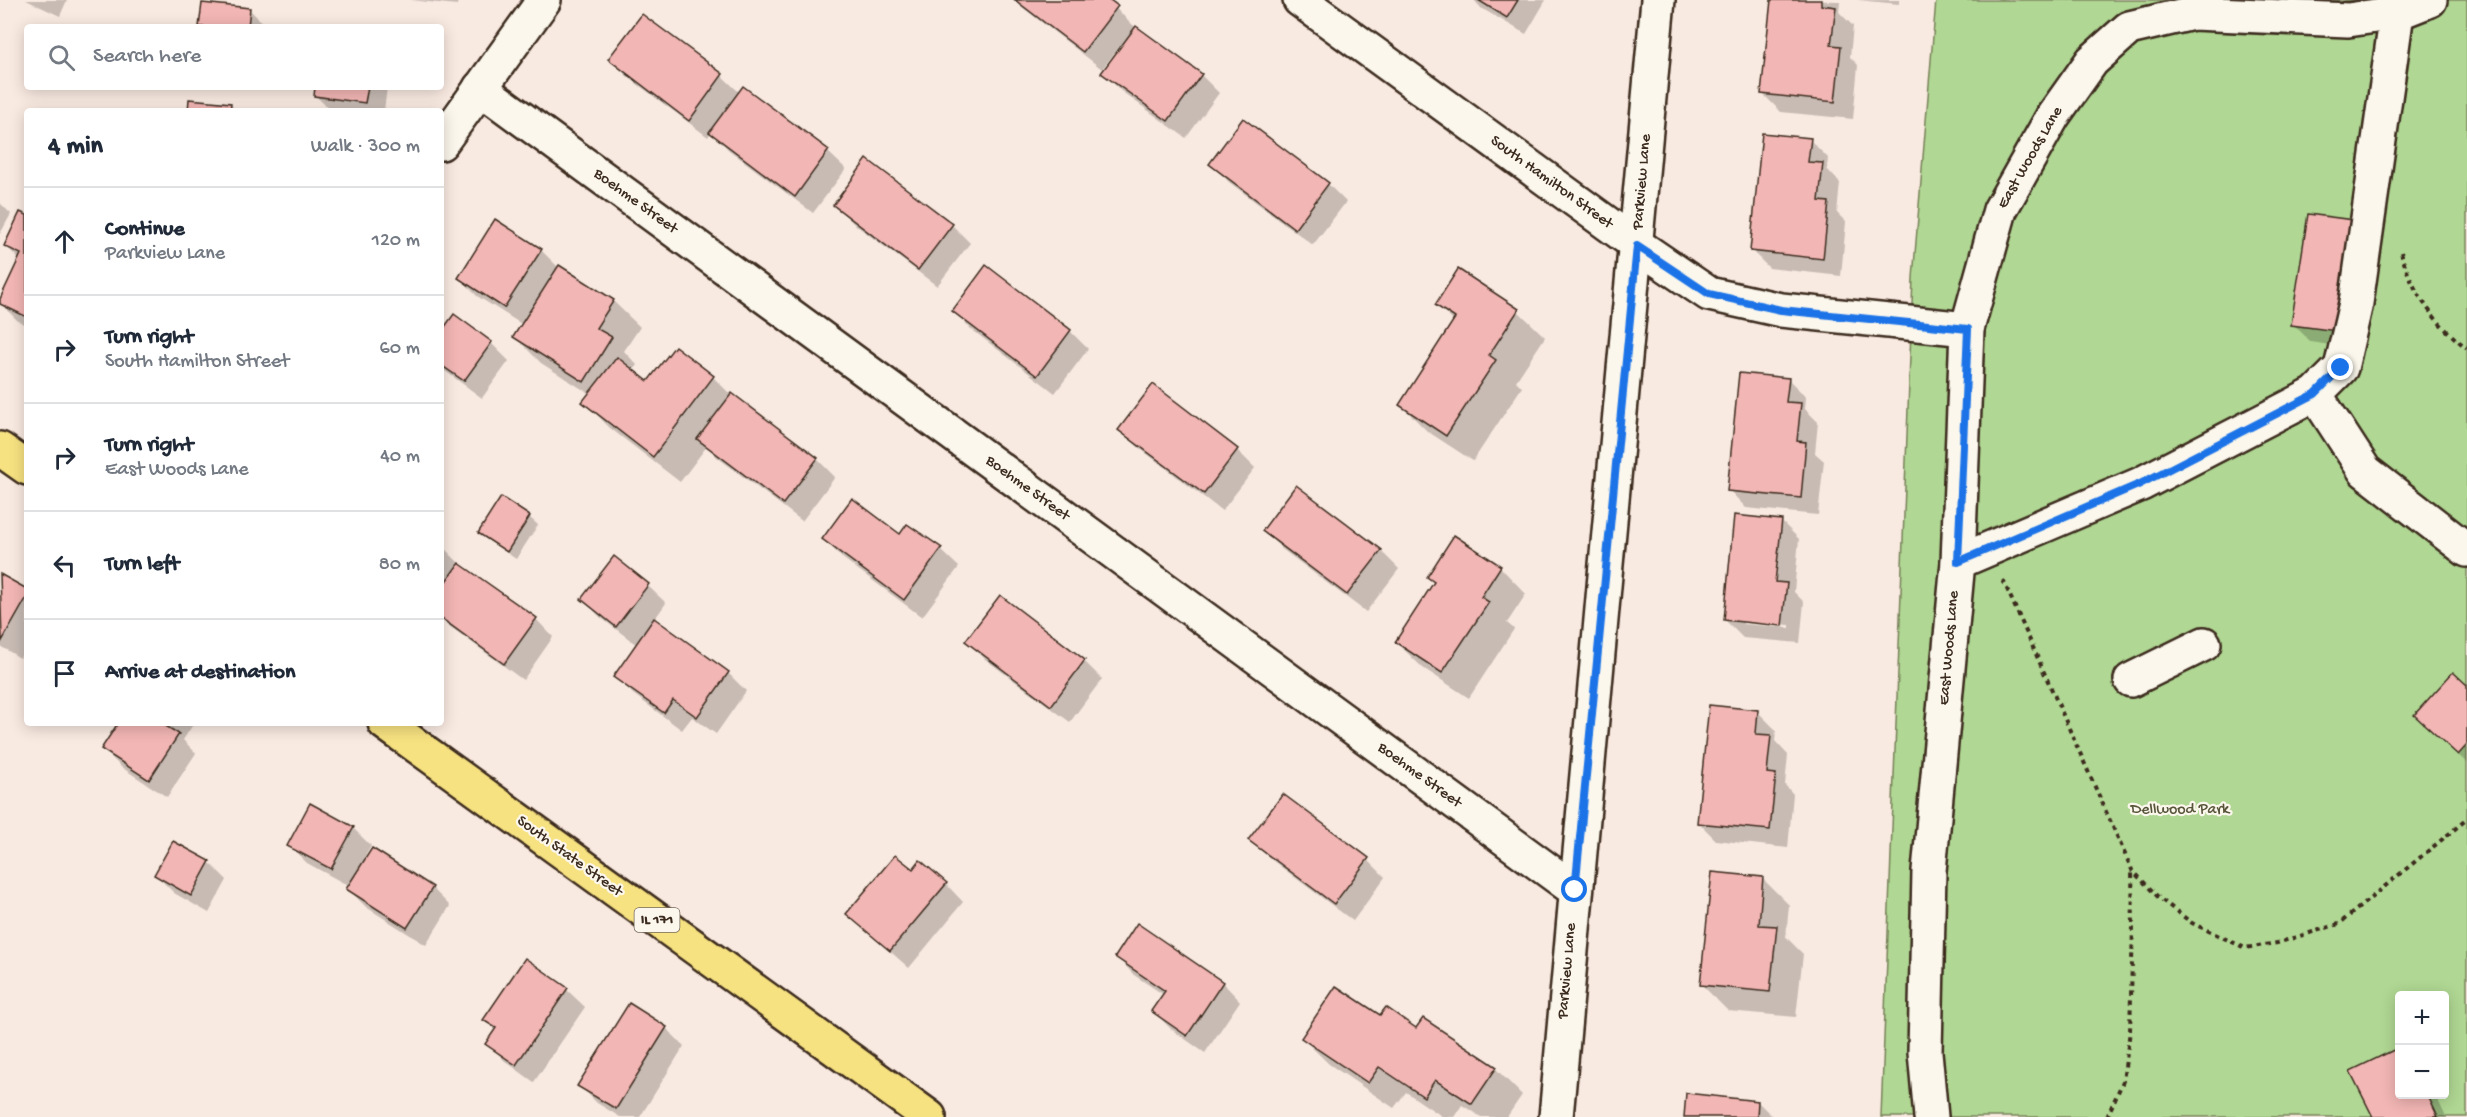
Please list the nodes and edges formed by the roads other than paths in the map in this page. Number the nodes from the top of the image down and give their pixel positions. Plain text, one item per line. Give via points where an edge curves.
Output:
1 (544, 0) edge
2 (1300, 0) edge
3 (1658, 0) edge
4 (2430, 0) edge
5 (2397, 14) junction
6 (480, 88) junction
7 (444, 139) edge
8 (1637, 246) junction
9 (1968, 329) junction
10 (2315, 394) junction
11 (0, 449) edge
12 (24, 466) edge
13 (2467, 550) edge
14 (1958, 562) junction
15 (2204, 644) dead end
16 (2131, 680) dead end
17 (389, 726) edge
18 (1575, 890) junction
19 (912, 1112) edge
20 (1556, 1117) edge
21 (1931, 1117) edge

1 - 6 street
2 - 8 street, South Hamilton Street
3 - 8 street, Parkview Lane
4 - 5 street, East Woods Lane
5 - 9 street, East Woods Lane via 2348,20 2193,13 2129,28 2092,61 2053,116 2000,210
5 - 10 street via 2356,303 2341,368
6 - 7 street
6 - 18 street, Boehme Street
8 - 9 street, South Hamilton Street via 1709,294 1781,310
8 - 18 street, Parkview Lane
9 - 14 street, East Woods Lane
10 - 13 street via 2365,471
10 - 14 street via 2140,484
11 - 12 main road
14 - 21 street, East Woods Lane via 1929,871 1925,1052
15 - 16 street
17 - 19 main road, South State Street / IL 171
18 - 20 street, Parkview Lane

